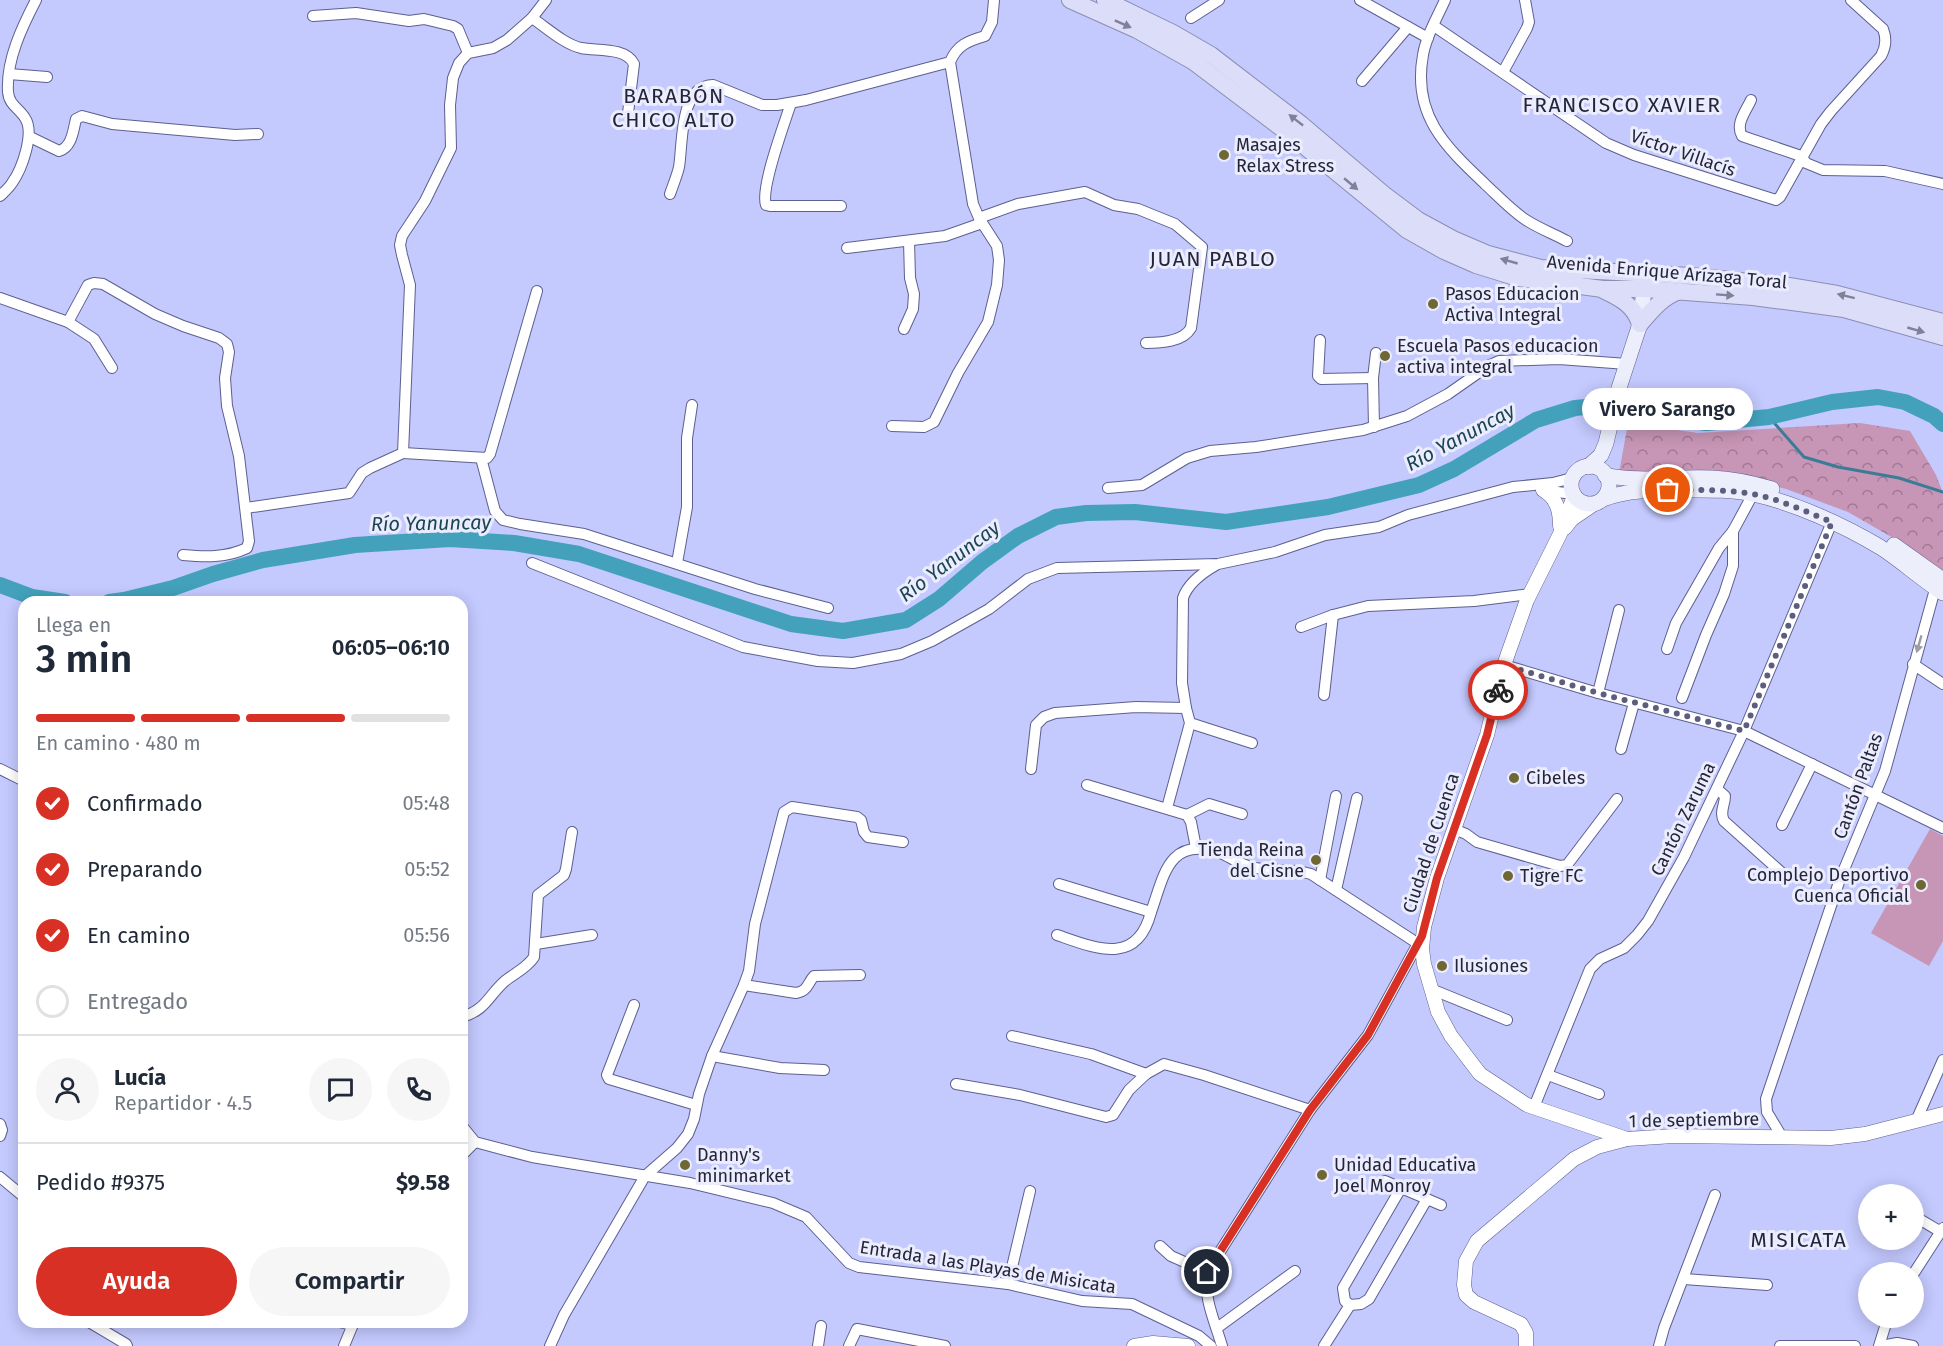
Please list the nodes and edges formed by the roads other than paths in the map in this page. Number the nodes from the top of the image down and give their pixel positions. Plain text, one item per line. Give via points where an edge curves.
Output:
1 (36, 0) edge
2 (546, 0) edge
3 (994, 0) edge
4 (1070, 0) edge
5 (1105, 0) edge
6 (1219, 0) edge
7 (1360, 0) edge
8 (1445, 0) edge
9 (1525, 0) edge
10 (1851, 0) edge
11 (313, 16) dead end
12 (532, 18) junction
13 (1191, 18) dead end
14 (1434, 26) junction
15 (1408, 27) junction
16 (1428, 38) junction
17 (468, 53) junction
18 (950, 62) junction
19 (6, 72) edge
20 (1503, 72) junction
21 (47, 77) dead end
22 (1362, 81) dead end
23 (1751, 100) dead end
24 (791, 103) junction
25 (628, 113) dead end
26 (258, 134) dead end
27 (30, 137) junction
28 (1801, 156) junction
29 (1943, 184) edge
30 (670, 194) dead end
31 (0, 196) edge
32 (841, 206) dead end
33 (980, 221) junction
34 (909, 241) junction
35 (1566, 241) dead end
36 (847, 248) dead end
37 (1646, 281) junction
38 (1603, 289) junction
39 (537, 291) dead end
40 (1681, 291) junction
41 (0, 298) edge
42 (68, 322) junction
43 (1943, 322) edge
44 (1640, 324) junction
45 (904, 328) dead end
46 (1943, 337) edge
47 (1320, 340) dead end
48 (1146, 344) dead end
49 (1376, 353) dead end
50 (1627, 364) junction
51 (112, 368) dead end
52 (1373, 378) junction
53 (692, 405) dead end
54 (892, 426) dead end
55 (1374, 427) junction
56 (1607, 441) junction
57 (403, 453) junction
58 (481, 458) junction
59 (1588, 466) junction
60 (1605, 474) junction
61 (1572, 478) junction
62 (1108, 488) dead end
63 (1537, 488) junction
64 (1753, 494) junction
65 (1574, 495) junction
66 (1598, 502) junction
67 (246, 507) junction
68 (1832, 522) junction
69 (1733, 531) junction
70 (1560, 534) junction
71 (183, 555) dead end
72 (532, 563) dead end
73 (677, 563) junction
74 (1218, 564) junction
75 (1940, 584) edge
76 (1530, 594) junction
77 (828, 608) dead end
78 (1618, 610) dead end
79 (1333, 615) junction
80 (1301, 627) dead end
81 (1667, 649) dead end
82 (1913, 664) junction
83 (1504, 665) junction
84 (1943, 684) edge
85 (1598, 693) junction
86 (1324, 695) dead end
87 (1682, 698) dead end
88 (1634, 703) junction
89 (1186, 708) junction
90 (1190, 723) junction
91 (1744, 731) junction
92 (1252, 743) dead end
93 (1622, 749) dead end
94 (1812, 764) junction
95 (0, 769) edge
96 (1031, 769) dead end
97 (18, 778) edge
98 (1087, 785) dead end
99 (1716, 789) junction
100 (1876, 795) junction
101 (1336, 796) dead end
102 (1617, 799) dead end
103 (1359, 800) dead end
104 (1167, 808) junction
105 (1242, 814) dead end
106 (1187, 815) junction
107 (1782, 825) dead end
108 (1943, 828) edge
109 (1454, 829) junction
110 (572, 832) dead end
111 (903, 842) dead end
112 (1196, 848) junction
113 (1782, 873) dead end
114 (1320, 880) junction
115 (1059, 884) dead end
116 (1338, 892) junction
117 (1151, 912) junction
118 (592, 935) dead end
119 (1057, 935) dead end
120 (1419, 939) junction
121 (536, 944) junction
122 (860, 975) dead end
123 (744, 985) junction
124 (1431, 989) junction
125 (634, 1005) dead end
126 (468, 1014) edge
127 (1508, 1020) dead end
128 (1012, 1035) dead end
129 (712, 1056) junction
130 (1943, 1060) edge
131 (824, 1070) dead end
132 (1146, 1074) junction
133 (1548, 1075) junction
134 (956, 1084) dead end
135 (1599, 1094) dead end
136 (696, 1106) junction
137 (1534, 1107) junction
138 (1310, 1110) junction
139 (1943, 1114) edge
140 (1916, 1121) junction
141 (0, 1124) edge
142 (1586, 1124) junction
143 (468, 1133) edge
144 (0, 1136) edge
145 (1782, 1137) junction
146 (1627, 1139) junction
147 (475, 1142) junction
148 (468, 1149) edge
149 (1587, 1152) junction
150 (645, 1176) junction
151 (0, 1177) edge
152 (1385, 1181) dead end
153 (1401, 1188) junction
154 (1030, 1191) dead end
155 (18, 1192) edge
156 (1715, 1195) dead end
157 (1427, 1199) junction
158 (1441, 1205) dead end
159 (1924, 1221) edge
160 (1942, 1230) edge
161 (1160, 1246) dead end
162 (1921, 1262) edge
163 (1295, 1271) dead end
164 (1207, 1272) junction
165 (1684, 1279) junction
166 (1008, 1284) junction
167 (1767, 1285) dead end
168 (1350, 1305) junction
169 (821, 1326) dead end
170 (99, 1328) edge
171 (352, 1328) edge
172 (1217, 1328) junction
173 (1885, 1328) edge
174 (913, 1343) edge
175 (127, 1346) edge
176 (344, 1346) edge
177 (550, 1346) edge
178 (818, 1346) edge
179 (849, 1346) edge
180 (945, 1346) edge
181 (1134, 1346) edge
182 (1188, 1346) edge
183 (1211, 1346) edge
184 (1222, 1346) edge
185 (1324, 1346) edge
186 (1526, 1346) edge
187 (1659, 1346) edge
188 (1780, 1346) edge
189 (1855, 1346) edge
190 (1880, 1346) edge
191 (1913, 1346) edge

1 - 19 street
2 - 12 street
3 - 18 street via 992,22 985,36 969,40 955,50
4 -> 38 main road, Avenida Enrique Arízaga Toral via 1137,30 1194,62 1407,230 1444,251 1518,278
37 -> 5 main road, Avenida Enrique Arízaga Toral via 1541,268 1488,254 1453,239 1386,196 1301,123 1211,55
6 - 13 street
7 - 15 street
8 - 14 street
9 - 20 street via 1529,22
10 - 28 street via 1883,28 1884,50 1831,111
11 - 17 street via 356,14 409,21 424,19 458,29
12 - 17 street via 493,48
12 - 25 street via 576,46 624,53 631,58 634,64
14 - 16 street
14 - 20 street, Víctor Villacís
15 - 16 street
15 - 22 street
16 - 35 street via 1421,70 1422,93 1436,131 1462,162 1527,220
17 - 57 street via 453,78 451,148 400,245 410,285
18 - 24 street
18 - 33 street via 973,204
19 - 21 street
19 - 27 street via 9,100 27,121
20 - 28 street, Víctor Villacís via 1606,143 1776,200
23 - 28 street via 1739,124 1742,136
24 - 30 street via 762,105 713,85 698,89 684,117 678,171
24 - 32 street via 776,148 766,205
26 - 27 street via 121,125 82,116 76,119 65,149 59,151
27 - 31 street via 13,182
28 - 29 street via 1806,163 1822,170 1885,171
33 - 34 street via 945,236
33 - 48 street via 1018,204 1085,192 1175,224 1202,247 1191,328 1182,337
33 - 54 street via 997,246 999,260 988,322 934,422 924,427
34 - 36 street
34 - 45 street via 913,309
37 - 38 main road, Avenida Enrique Arízaga Toral
37 - 40 main road, Avenida Enrique Arízaga Toral
43 -> 37 main road, Avenida Enrique Arízaga Toral via 1837,294 1789,286 1691,276
37 - 44 main road
38 - 44 main road via 1634,310
39 - 58 street via 490,454
40 - 44 main road via 1660,302
40 -> 46 main road, Avenida Enrique Arízaga Toral via 1844,309
41 - 42 street
42 - 51 street via 94,339
42 - 67 street via 88,285 102,284 155,314 227,344 227,406
44 - 50 main road
47 - 52 street via 1321,379
49 - 52 street
50 - 55 street via 1559,359 1499,361 1407,416
50 - 56 main road
52 - 55 street
53 - 73 street via 687,438 687,507
55 - 62 street via 1210,451 1187,458 1142,485
56 - 59 main road
56 - 60 main road
57 - 58 street
57 - 67 street via 362,473 349,493
58 - 73 street via 495,511 503,520 584,534
59 - 60 main road
59 - 61 main road
60 - 66 main road via 1608,490
60 - 75 main road via 1632,479 1733,479 1757,484 1885,539
61 - 63 street
61 - 65 main road
63 - 65 street
63 - 70 street via 1558,507
63 - 74 street via 1513,487 1407,515 1378,527 1325,534 1275,552
64 - 66 main road via 1646,490 1619,493
64 - 68 main road
64 - 69 street
65 - 66 main road via 1583,503
65 - 70 street, Ciudad de Cuenca
66 - 70 street, Ciudad de Cuenca via 1572,519
67 - 71 street via 247,549 219,556
68 - 75 main road
68 - 91 street, Cantón Zaruma
69 - 81 street via 1676,623
69 - 87 street via 1733,566
70 - 76 street, Ciudad de Cuenca
72 - 74 street via 743,647 818,661 853,663 902,654 932,641 989,609 1028,579 1057,568
73 - 77 street
74 - 89 street via 1197,578 1183,598 1182,683
75 -> 82 street, Cantón Paltas
76 - 79 street via 1368,606
76 - 83 street, Ciudad de Cuenca
78 - 85 street
79 - 80 street
79 - 86 street
82 - 84 street
82 - 100 street, Cantón Paltas
83 - 85 street
83 - 109 street, Ciudad de Cuenca via 1487,735
85 - 88 street
88 - 91 street
88 - 93 street
89 - 90 street
89 - 96 street via 1136,707 1044,717 1036,725
90 - 92 street
90 - 104 street
91 - 94 street
91 - 99 street, Cantón Zaruma
94 - 100 street
94 - 107 street
95 - 97 street
98 - 104 street
99 - 113 street via 1725,796 1721,812 1724,821
99 - 133 street, Cantón Zaruma via 1648,921 1624,948 1600,959 1590,969
100 - 108 street
100 - 145 street, Cantón Paltas via 1840,879 1766,1099 1767,1112
101 - 114 street
102 - 109 street via 1568,865 1487,846
103 - 116 street
104 - 106 street
105 - 106 street via 1209,804
106 - 112 street
109 - 120 street, Ciudad de Cuenca
110 - 121 street via 564,875 538,896
111 - 123 street via 868,837 857,817 787,808 755,924
112 - 114 street via 1218,852 1251,867 1298,870
112 - 117 street via 1175,855 1168,863
114 - 116 street
115 - 117 street
116 - 120 street
117 - 119 street via 1142,932 1123,949 1095,947
118 - 121 street
120 - 124 street, Ciudad de Cuenca
120 - 138 street via 1368,1035
121 - 126 street via 530,964 504,982 484,1007
122 - 123 street via 814,976 803,992 796,993
123 - 129 street
124 - 127 street
124 - 137 street, Ciudad de Cuenca via 1451,1036 1480,1074
125 - 136 street via 607,1075 609,1079
128 - 132 street via 1091,1054
129 - 131 street via 780,1068
129 - 136 street
130 - 140 street
132 - 134 street via 1123,1097 1113,1115 1106,1118 1051,1102
132 - 138 street via 1164,1064 1174,1066
133 - 135 street
133 - 137 street, Cantón Zaruma
136 - 150 street via 688,1134
137 - 142 street, Ciudad de Cuenca
138 - 164 street
139 - 140 street, 1 de septiembre
140 - 145 street, 1 de septiembre via 1865,1134
141 - 144 street
142 - 146 street, Ciudad de Cuenca
142 - 149 street
143 - 147 street
145 - 146 street, 1 de septiembre
146 - 149 street, 1 de septiembre
147 - 148 street
147 - 150 street, Entrada a las Playas de Misicata via 532,1157
149 - 186 street, 1 de septiembre via 1477,1240 1466,1261 1466,1295 1521,1324
150 - 166 street, Entrada a las Playas de Misicata via 792,1210 806,1218 849,1263 859,1267
150 - 177 street
151 - 155 street
152 - 153 street
153 - 157 street
153 - 168 street via 1342,1288
154 - 166 street
156 - 165 street
157 - 158 street
157 - 168 street via 1369,1299
159 - 160 street
160 - 162 street
161 - 164 street via 1171,1256
163 - 172 street
164 - 172 street via 1207,1298
165 - 167 street
165 - 187 street
166 - 183 street, Entrada a las Playas de Misicata via 1082,1300 1132,1304 1199,1336
168 - 185 street
169 - 178 street
170 - 175 street
171 - 176 street
172 - 184 street
173 - 190 street
174 - 179 street via 857,1329
174 - 180 street
181 - 182 street
188 - 189 street
190 - 191 street

